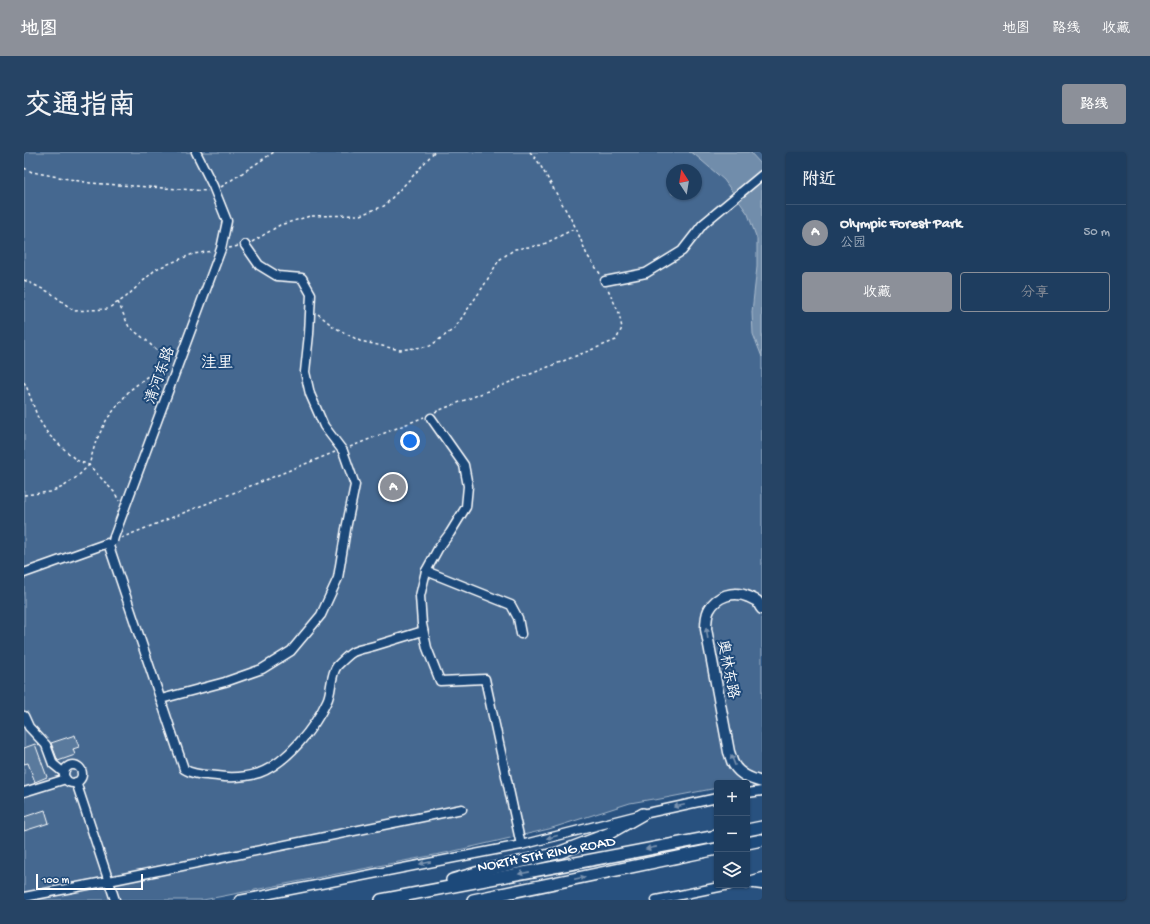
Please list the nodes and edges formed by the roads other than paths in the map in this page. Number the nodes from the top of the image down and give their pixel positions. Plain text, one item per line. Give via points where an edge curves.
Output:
1 (196, 152) edge
2 (762, 175) edge
3 (245, 245) road end
4 (605, 281) road end
5 (428, 417) road end
6 (112, 540) junction
7 (426, 571) junction
8 (24, 573) edge
9 (762, 609) edge
10 (424, 631) junction
11 (522, 634) dead end
12 (161, 699) junction
13 (24, 716) edge
14 (65, 776) junction
15 (76, 782) junction
16 (762, 782) edge
17 (762, 790) edge
18 (24, 792) edge
19 (750, 792) edge
20 (714, 799) edge
21 (462, 809) dead end
22 (643, 814) junction
23 (762, 827) edge
24 (750, 829) edge
25 (714, 837) edge
26 (762, 840) edge
27 (750, 842) edge
28 (521, 845) junction
29 (714, 850) edge
30 (762, 877) edge
31 (109, 881) junction
32 (750, 881) edge
33 (750, 882) edge
34 (762, 884) edge
35 (714, 888) edge
36 (24, 897) edge
37 (115, 900) edge
38 (239, 900) edge
39 (380, 900) edge
40 (473, 900) edge
41 (656, 900) edge

1 - 6 street, 清河东路 via 227,221 221,249
2 - 4 street via 703,224 682,252 646,273
3 - 12 street via 260,265 277,276 302,278 311,294 305,372 310,394 324,426 342,450 356,485 338,578 321,615 291,651 262,669
5 - 7 street via 464,465 468,486 466,506
6 - 8 street
6 - 12 street
7 - 10 street via 420,596
7 - 11 street via 511,606 518,618
16 -> 9 main road, 奥林东路 via 750,779 734,765 706,629 709,610 716,600 724,595 745,595 756,601
10 - 12 street via 352,652 337,667 328,699 306,734 274,765 245,776 224,777 184,769
10 - 28 street via 427,648 440,681 485,679
13 - 14 street via 29,727 46,745 54,764
14 - 15 street via 70,782
14 - 15 street via 67,767 75,765 83,773 81,779
14 - 18 street
15 - 31 street
17 - 19 street
20 -> 22 street
21 - 31 street
22 -> 28 street
22 - 39 highway via 608,834 558,853
23 - 24 highway
25 -> 39 highway, NORTH 5TH RING ROAD
26 - 27 highway
28 -> 38 street
40 -> 29 highway, NORTH 5TH RING ROAD
30 - 32 street
31 - 36 street
31 - 37 street
33 - 34 main road
35 - 41 street

